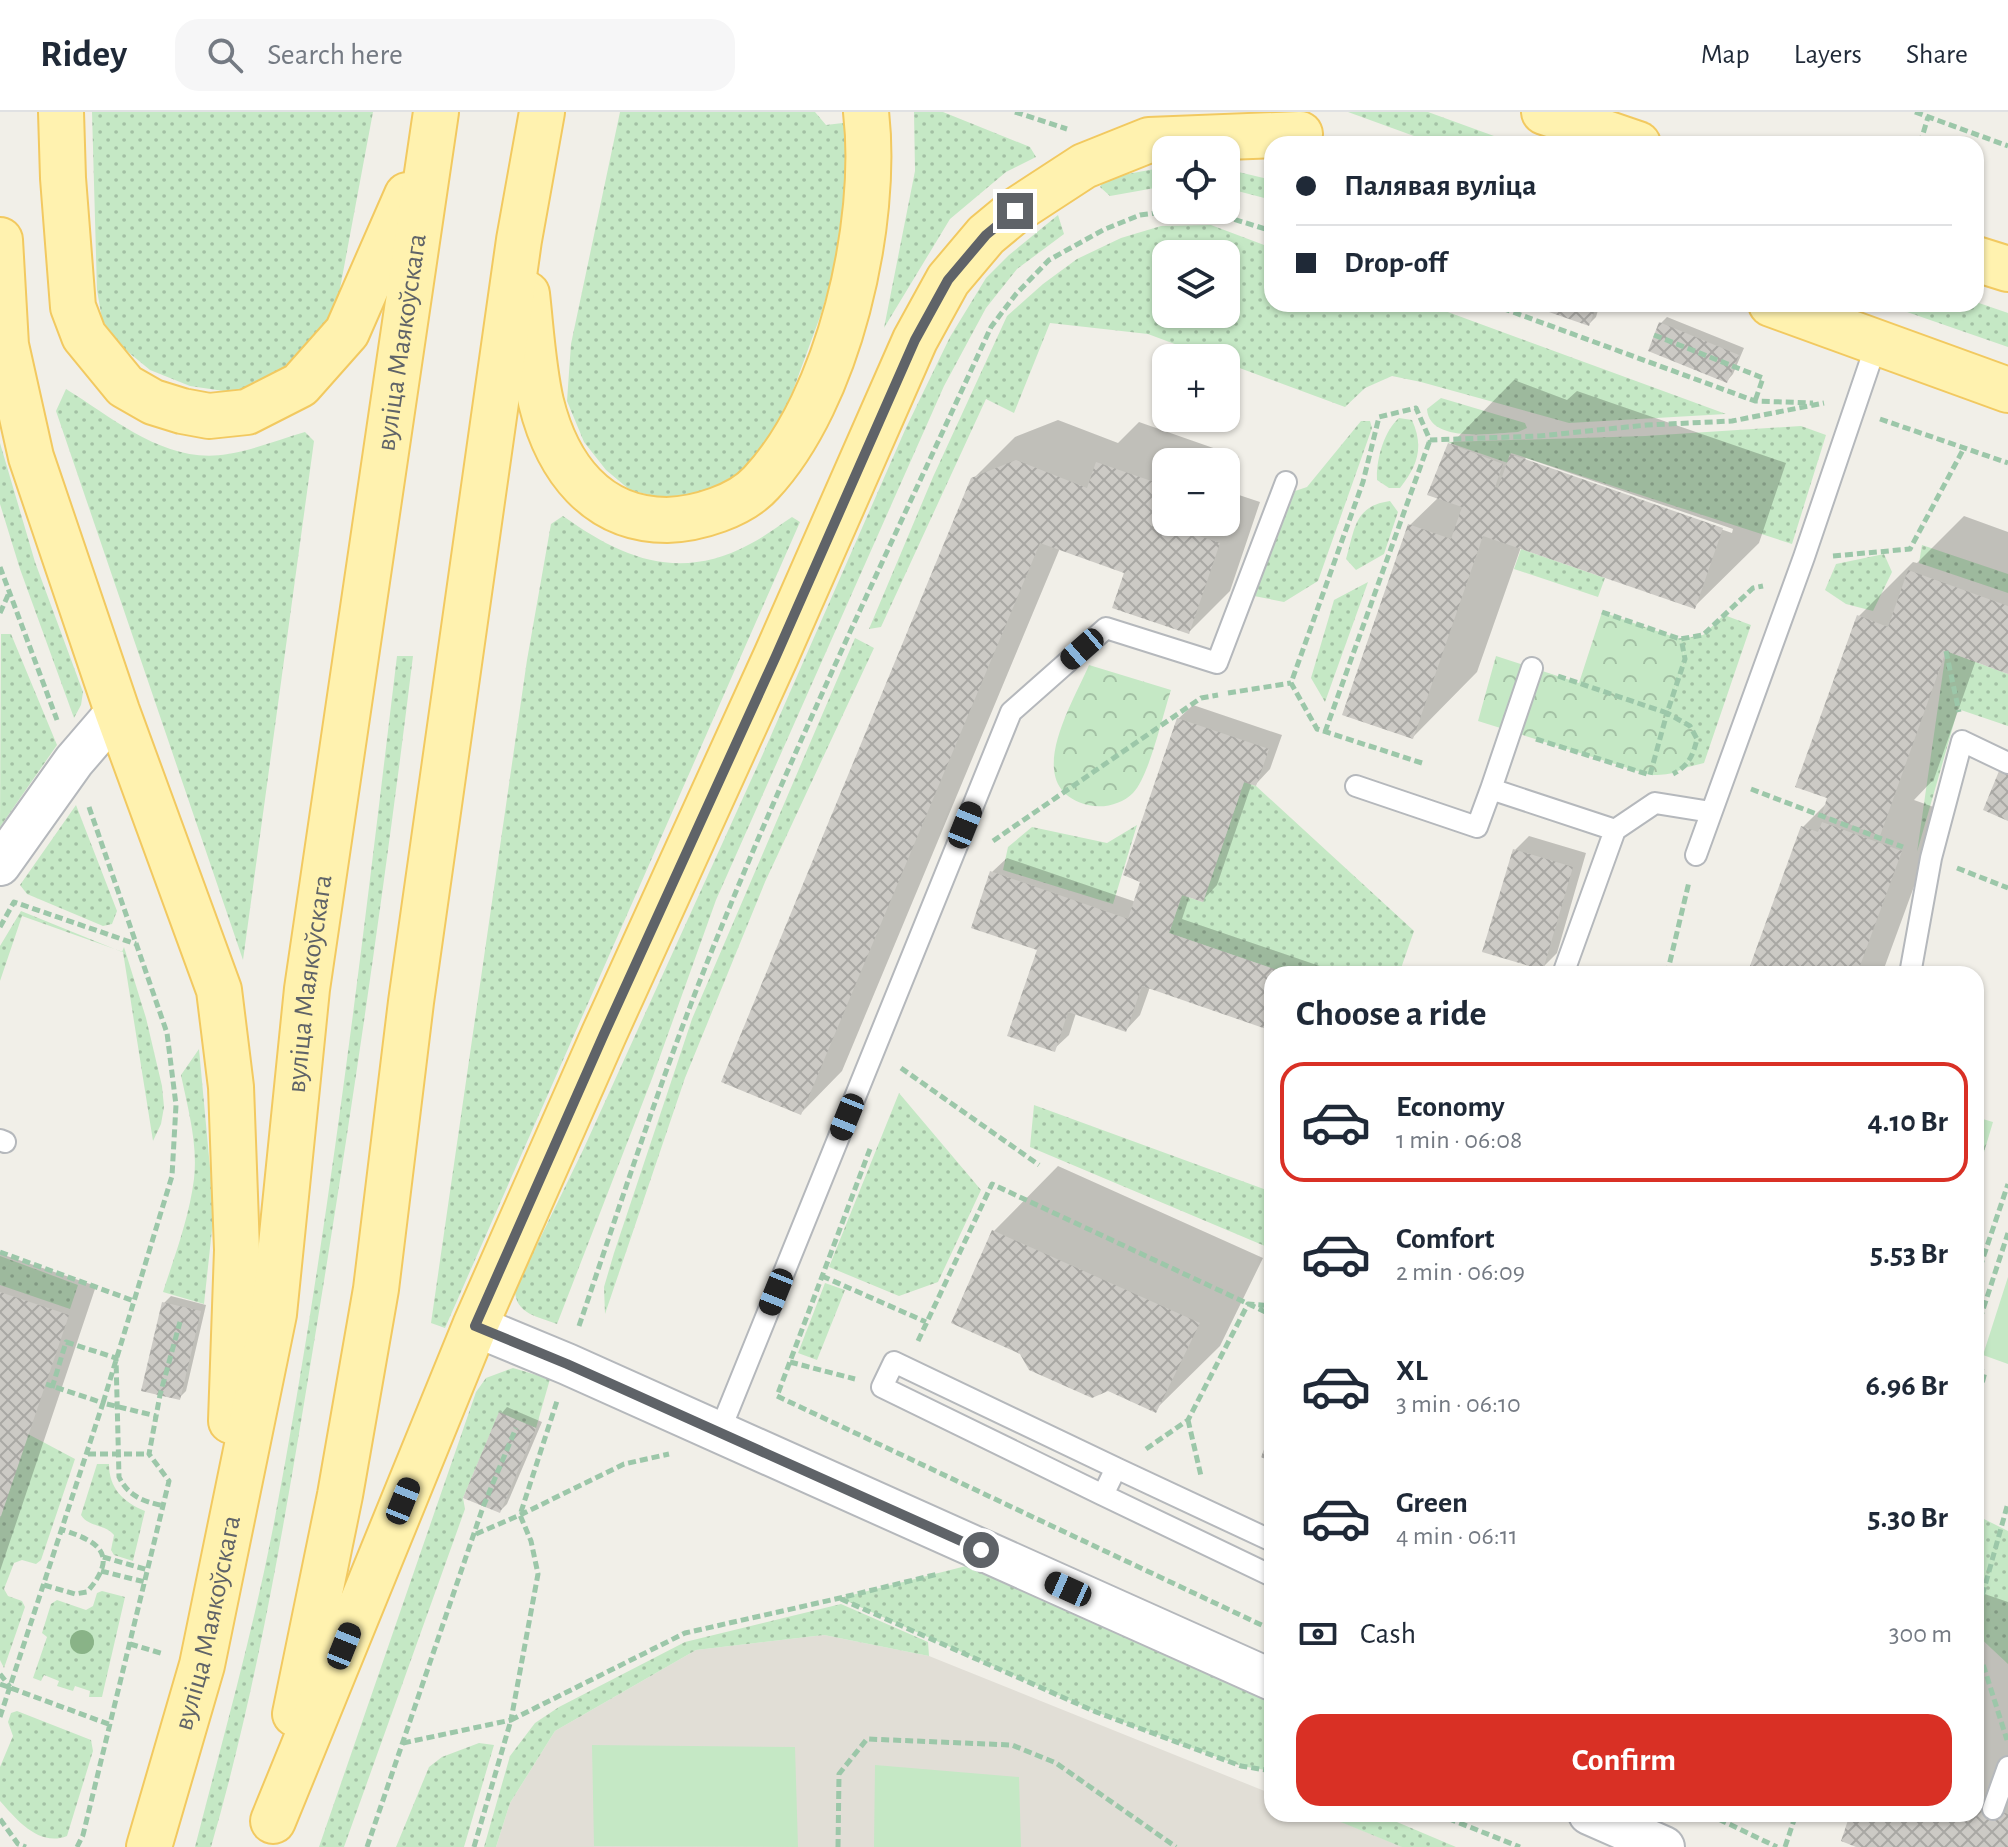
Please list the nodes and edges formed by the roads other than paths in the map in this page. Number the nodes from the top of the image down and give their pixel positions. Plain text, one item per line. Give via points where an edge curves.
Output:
1 (61, 112) edge
2 (542, 112) edge
3 (866, 112) edge
4 (1242, 112) edge
5 (1544, 112) edge
6 (433, 129) edge
7 (1306, 136) edge
8 (1614, 136) edge
9 (1264, 139) edge
10 (0, 240) edge
11 (519, 240) junction
12 (1984, 262) edge
13 (2008, 269) edge
14 (1793, 312) edge
15 (1877, 342) junction
16 (2008, 390) edge
17 (1286, 482) dead end
18 (1532, 668) road end
19 (117, 711) junction
20 (2008, 763) edge
21 (1356, 786) dead end
22 (1491, 789) junction
23 (1711, 812) junction
24 (1615, 830) junction
25 (1696, 855) road end
26 (0, 865) edge
27 (1566, 966) edge
28 (1911, 966) edge
29 (475, 1326) junction
30 (719, 1433) junction
31 (1116, 1468) junction
32 (1103, 1495) junction
33 (1264, 1537) edge
34 (226, 1555) junction
35 (1264, 1572) edge
36 (1264, 1676) edge
37 (2008, 1767) edge
38 (1993, 1809) dead end
39 (1607, 1822) edge
40 (268, 1834) edge
41 (149, 1847) edge
42 (1664, 1847) edge

1 - 6 main road via 73,307 84,336 125,386 153,402 209,416 247,412 300,385 347,332
2 - 11 main road
3 - 11 main road via 868,187 861,248 839,338 804,424 781,459 759,486 715,512 646,520 604,503 581,486 560,452 541,403
4 - 7 main road
5 - 8 main road
6 - 34 main road, вуліца Маякоўскага via 307,989 274,1314
9 - 29 main road via 1149,140 1084,166 986,235 948,280 908,355
10 - 19 main road via 6,345 31,457
11 - 40 main road via 411,1002 376,1289 340,1495
12 - 13 main road
14 - 15 main road
15 - 16 main road
15 - 23 lane
17 - 30 lane via 1217,663 1106,628 1011,712
18 - 22 lane
19 - 26 street
19 - 34 main road via 221,1004 231,1087 237,1250
20 - 28 lane via 1962,741 1931,858
21 - 22 lane via 1477,827
22 - 24 lane
23 - 24 lane via 1655,803
23 - 25 lane
24 - 27 lane
29 - 30 street
29 - 40 main road
30 - 36 street
31 - 32 lane
31 - 32 lane via 894,1362 882,1387
31 - 33 lane
32 - 35 lane
34 - 41 main road, вуліца Маякоўскага via 202,1665
37 - 38 lane
39 - 42 street

